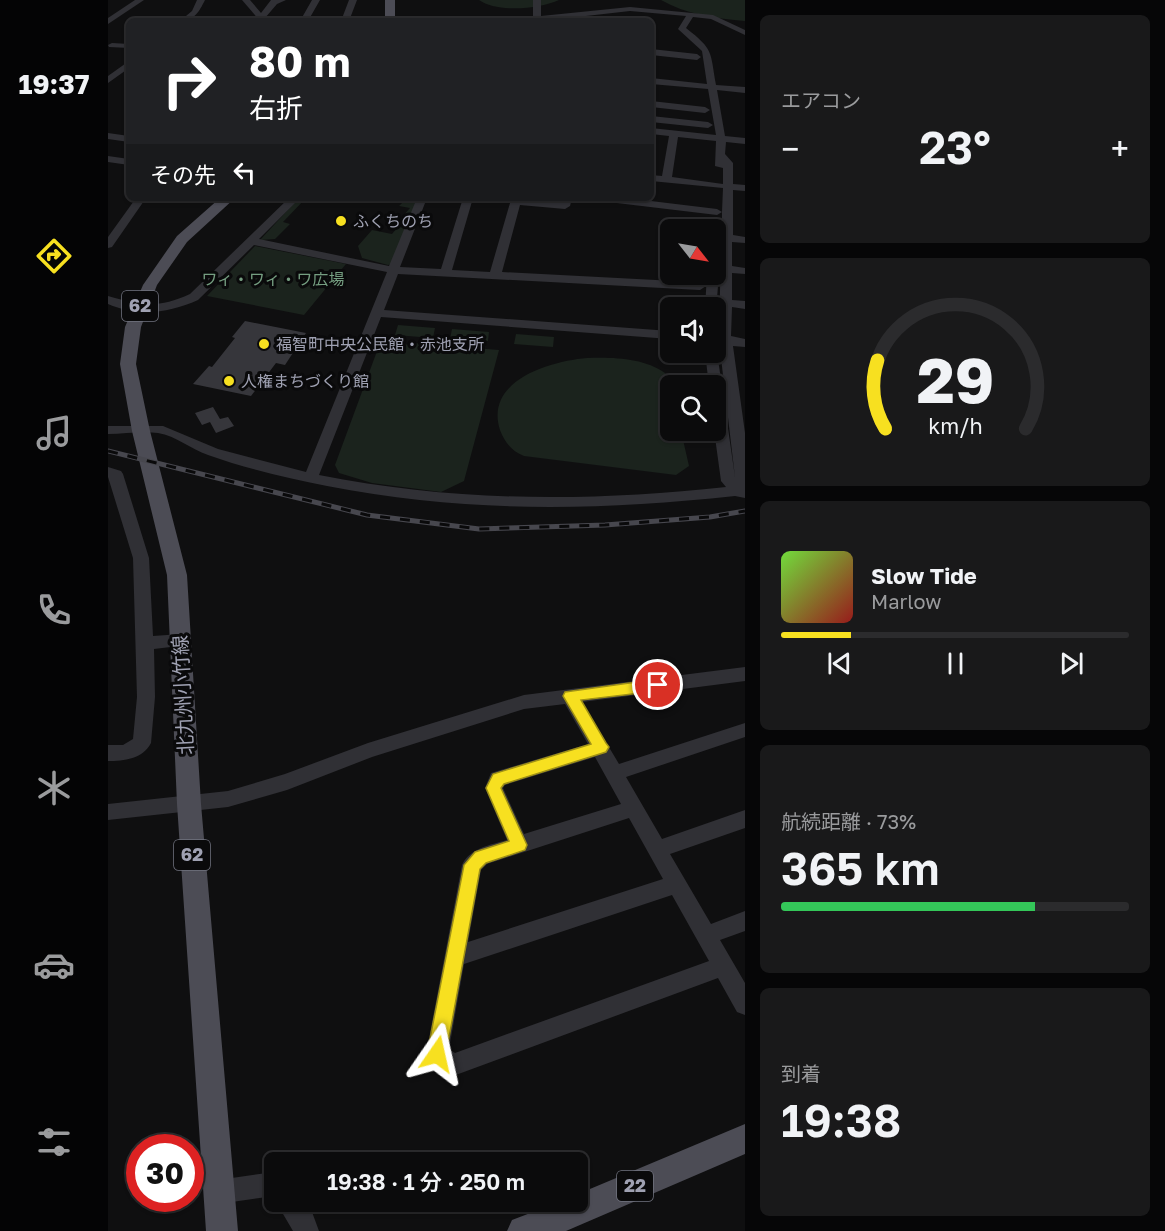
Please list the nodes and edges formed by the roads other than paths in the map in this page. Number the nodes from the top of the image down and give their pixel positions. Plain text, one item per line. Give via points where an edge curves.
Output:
1 (140, 0) edge
2 (201, 0) edge
3 (246, 0) edge
4 (315, 0) edge
5 (353, 0) edge
6 (390, 0) edge
7 (537, 0) edge
8 (585, 0) edge
9 (277, 1) edge
10 (691, 14) junction
11 (588, 17) edge
12 (188, 18) edge
13 (262, 18) edge
14 (264, 18) edge
15 (306, 18) edge
16 (346, 18) edge
17 (390, 18) edge
18 (537, 18) joint
19 (110, 20) edge
20 (745, 33) edge
21 (112, 45) dead end
22 (126, 46) edge
23 (703, 46) junction
24 (654, 52) edge
25 (697, 57) junction
26 (108, 68) edge
27 (126, 68) edge
28 (126, 69) edge
29 (108, 80) edge
30 (654, 81) edge
31 (707, 86) junction
32 (745, 90) edge
33 (654, 91) edge
34 (698, 101) junction
35 (654, 104) edge
36 (654, 119) edge
37 (708, 125) junction
38 (654, 131) edge
39 (674, 133) junction
40 (108, 136) edge
41 (716, 138) junction
42 (126, 139) edge
43 (745, 141) edge
44 (108, 159) edge
45 (126, 162) edge
46 (654, 178) edge
47 (667, 180) junction
48 (724, 186) junction
49 (745, 188) edge
50 (139, 201) edge
51 (225, 201) edge
52 (292, 201) edge
53 (421, 201) edge
54 (467, 201) edge
55 (516, 201) edge
56 (529, 201) edge
57 (566, 201) edge
58 (625, 201) edge
59 (717, 212) junction
60 (717, 219) edge
61 (720, 219) edge
62 (745, 240) edge
63 (253, 241) junction
64 (726, 241) edge
65 (108, 244) edge
66 (394, 270) junction
67 (745, 271) edge
68 (446, 272) junction
69 (726, 272) edge
70 (495, 275) junction
71 (660, 284) edge
72 (681, 285) edge
73 (700, 285) edge
74 (108, 286) edge
75 (109, 300) edge
76 (726, 303) edge
77 (745, 305) edge
78 (139, 309) junction
79 (376, 313) junction
80 (660, 334) edge
81 (726, 340) edge
82 (745, 343) edge
83 (726, 349) edge
84 (712, 363) edge
85 (730, 385) junction
86 (745, 387) edge
87 (108, 430) edge
88 (742, 434) edge
89 (144, 437) junction
90 (108, 472) edge
91 (311, 477) junction
92 (742, 492) edge
93 (181, 640) junction
94 (145, 643) junction
95 (745, 674) edge
96 (570, 696) junction
97 (745, 730) edge
98 (601, 747) junction
99 (108, 753) edge
100 (616, 772) junction
101 (189, 804) junction
102 (634, 808) junction
103 (108, 812) edge
104 (745, 819) edge
105 (519, 845) junction
106 (658, 849) junction
107 (678, 884) junction
108 (745, 921) edge
109 (708, 935) junction
110 (455, 957) junction
111 (734, 975) edge
112 (745, 1004) edge
113 (743, 1135) edge
114 (264, 1185) edge
115 (218, 1192) junction
116 (296, 1212) edge
117 (222, 1231) edge
118 (306, 1231) edge
119 (524, 1231) edge

1 - 19 street
2 - 12 street
3 - 13 street
4 - 15 street
5 - 16 street
6 - 17 main road
7 - 18 street
8 - 11 street
9 - 14 street
10 - 11 street via 630,9
10 - 20 street via 713,17
10 - 23 street via 682,29
11 - 18 street via 565,11
21 - 22 street
23 - 25 street via 696,47
23 - 31 street
24 - 25 street
25 - 31 street
26 - 27 street
28 - 29 street
30 - 31 street
31 - 32 street
31 - 34 street
31 - 41 street
33 - 34 street
34 - 35 street
34 - 37 street
36 - 37 street
37 - 41 street
38 - 39 street
39 - 41 street
39 - 47 street
40 - 42 street
41 - 43 street
41 - 48 street via 728,163
44 - 45 street
46 - 47 street
47 - 48 street
48 - 49 street
48 - 59 street
48 - 61 street
50 - 65 street
51 - 78 main road, 北九州小竹線 / 62 via 175,247
52 - 63 street
53 - 66 street
54 - 68 street
55 - 70 street
56 - 57 street via 560,206 565,206
58 - 59 street
59 - 60 street
62 - 64 street
63 - 66 street
63 - 78 street via 194,297 173,306
66 - 68 street
66 - 79 street
67 - 69 street
68 - 70 street
70 - 71 street
72 - 73 street
74 - 75 street
75 - 78 street
76 - 77 street
78 - 89 main road, 北九州小竹線 / 62 via 128,364
79 - 80 street
79 - 91 street
81 - 82 street
83 - 85 street
84 - 92 street via 728,481
85 - 86 street
85 - 88 street
87 - 89 street
88 - 92 street
89 - 91 street via 163,430 220,455
89 - 93 main road, 北九州小竹線 / 62 via 177,575
90 - 94 street via 116,474 141,558
91 - 92 street via 414,497 490,504 581,504
93 - 94 street
93 - 101 main road, 北九州小竹線 / 62
94 - 99 street via 142,743 126,753
95 - 96 street
96 - 98 street
96 - 101 street via 524,702 368,751 287,782 228,799
97 - 100 street
98 - 100 street
98 - 105 street via 498,779 494,788
100 - 102 street
101 - 103 street
101 - 115 main road, 北九州小竹線 / 62
102 - 105 street
102 - 106 street
104 - 106 street
105 - 110 street via 481,857 472,865
106 - 107 street
107 - 109 street
107 - 110 street
108 - 109 street
109 - 111 street
110 - 111 street via 437,1054 453,1065
111 - 112 street
113 - 119 main road, 22
114 - 115 street
115 - 117 main road, 北九州小竹線 / 62
116 - 118 street

